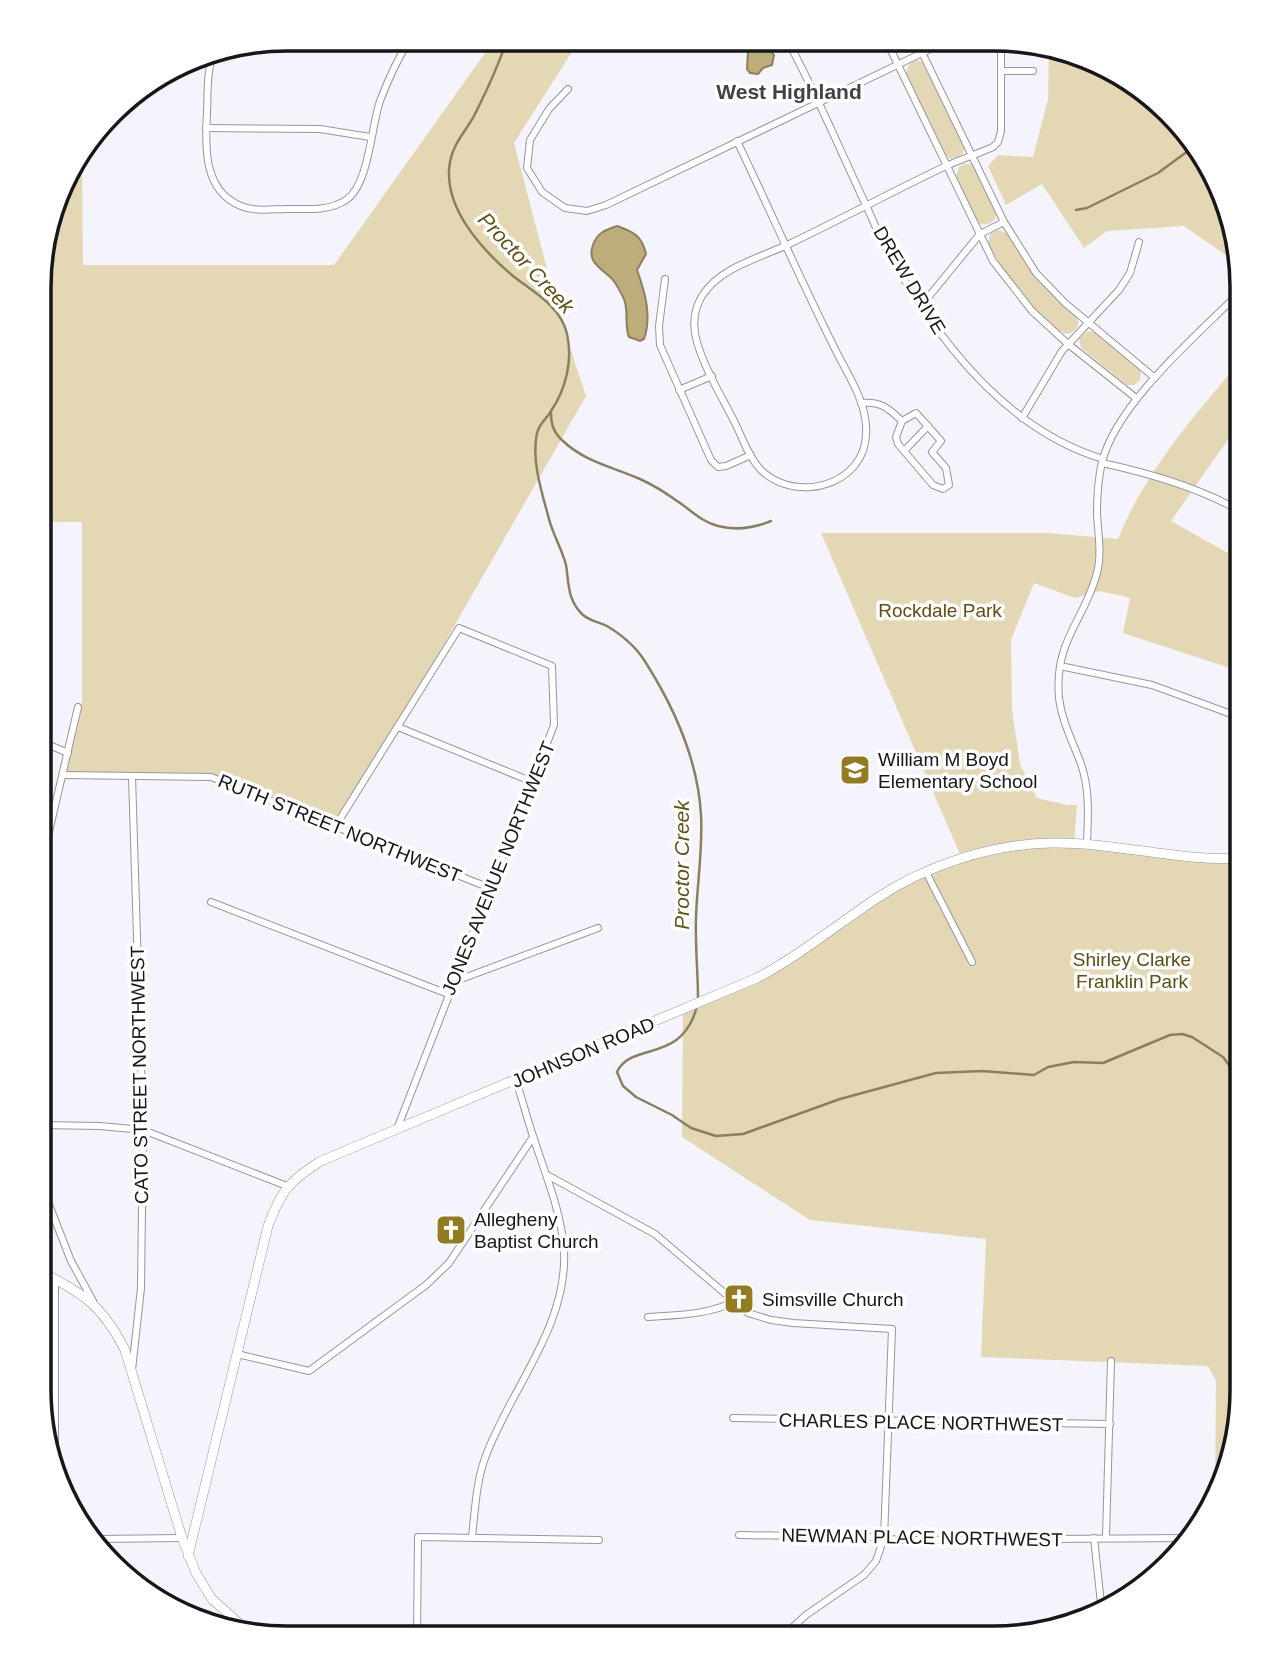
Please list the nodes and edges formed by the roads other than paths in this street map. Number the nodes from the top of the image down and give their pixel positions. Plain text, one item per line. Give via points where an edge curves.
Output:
1 (405, 51) edge
2 (792, 51) edge
3 (891, 51) edge
4 (926, 51) edge
5 (1001, 51) edge
6 (922, 53) junction
7 (209, 65) edge
8 (897, 65) junction
9 (1001, 71) junction
10 (1033, 71) dead end
11 (568, 89) dead end
12 (818, 102) junction
13 (206, 128) junction
14 (370, 137) junction
15 (737, 141) junction
16 (972, 156) junction
17 (947, 165) junction
18 (866, 205) junction
19 (1004, 222) junction
20 (980, 234) junction
21 (1139, 242) dead end
22 (787, 245) junction
23 (665, 279) dead end
24 (1230, 302) edge
25 (921, 306) junction
26 (1087, 321) junction
27 (1068, 344) junction
28 (712, 376) junction
29 (1155, 378) junction
30 (679, 390) junction
31 (1136, 398) junction
32 (861, 404) junction
33 (1022, 418) junction
34 (902, 421) junction
35 (928, 426) junction
36 (904, 451) junction
37 (751, 455) junction
38 (1102, 461) junction
39 (1230, 505) edge
40 (1060, 666) junction
41 (78, 707) dead end
42 (1230, 714) edge
43 (398, 727) junction
44 (51, 746) edge
45 (68, 753) junction
46 (63, 775) junction
47 (132, 776) junction
48 (533, 782) junction
49 (51, 820) edge
50 (335, 827) junction
51 (1087, 843) junction
52 (1230, 858) edge
53 (926, 872) junction
54 (491, 888) junction
55 (211, 902) dead end
56 (598, 928) dead end
57 (972, 962) dead end
58 (453, 982) junction
59 (448, 994) junction
60 (516, 1080) junction
61 (51, 1125) edge
62 (143, 1130) junction
63 (397, 1130) junction
64 (533, 1137) junction
65 (547, 1175) junction
66 (287, 1186) junction
67 (51, 1210) edge
68 (51, 1277) edge
69 (55, 1279) junction
70 (734, 1301) junction
71 (94, 1303) junction
72 (648, 1317) dead end
73 (237, 1354) junction
74 (1111, 1361) dead end
75 (132, 1372) junction
76 (51, 1383) edge
77 (55, 1383) junction
78 (733, 1419) dead end
79 (890, 1422) junction
80 (1110, 1424) junction
81 (55, 1431) edge
82 (739, 1535) dead end
83 (472, 1537) junction
84 (182, 1538) junction
85 (884, 1538) junction
86 (1094, 1538) junction
87 (1106, 1538) junction
88 (1178, 1538) edge
89 (104, 1539) edge
90 (599, 1540) dead end
91 (188, 1556) junction
92 (1101, 1601) edge
93 (231, 1619) edge
94 (417, 1626) edge
95 (794, 1626) edge

1 - 14 street via 380,102
2 - 12 street, DREW DRIVE
3 - 8 street
4 - 6 street
5 - 9 street
6 - 8 street
6 - 16 street
7 - 13 street
8 - 12 street
8 - 17 street
9 - 10 street
9 - 16 street via 998,142
11 - 15 street via 530,140 527,168 541,192 565,208 587,211 607,205
12 - 15 street
12 - 18 street, DREW DRIVE
13 - 14 street via 320,129
13 - 14 street via 213,180 226,197 254,209 313,209 346,200 358,187
15 - 22 street
16 - 17 street
16 - 19 street
17 - 18 street
17 - 20 street
18 - 22 street
18 - 25 street, DREW DRIVE
19 - 20 street
19 - 26 street via 1036,273
20 - 25 street
20 - 27 street via 1014,290
21 - 26 street via 1130,273 1119,290
22 - 28 street via 722,276 702,296 695,313 696,341
22 - 32 street
23 - 30 street via 658,338
24 - 29 street
25 - 33 street, DREW DRIVE via 960,359
26 - 27 street
26 - 29 street
27 - 31 street
27 - 33 street
28 - 30 street
28 - 37 street
29 - 31 street
30 - 37 street via 718,467
31 - 38 street
32 - 34 street via 876,401
32 - 37 street via 866,442 855,465 826,483 799,488 782,484 759,468
33 - 38 street, DREW DRIVE via 1074,450
34 - 35 street via 916,413
34 - 36 street via 896,438
35 - 36 street
35 - 36 street via 941,441 932,452 946,468 949,485 943,489 933,485
38 - 39 street, DREW DRIVE
38 - 40 street via 1097,573 1067,638
40 - 42 street via 1152,685
40 - 51 street via 1063,718 1086,786
41 - 45 street
43 - 48 street
43 - 48 street, JONES AVENUE NORTHWEST via 459,628 552,666 554,725
43 - 50 street
44 - 45 street
45 - 46 street
46 - 47 street, RUTH STREET NORTHWEST
46 - 49 street
47 - 50 street, RUTH STREET NORTHWEST via 211,777
47 - 62 street, CATO STREET NORTHWEST
48 - 54 street, JONES AVENUE NORTHWEST
50 - 54 street, RUTH STREET NORTHWEST
51 - 52 street, JOHNSON ROAD
51 - 53 street, JOHNSON ROAD via 1007,848
53 - 57 street
53 - 60 street, JOHNSON ROAD via 878,897 776,968
54 - 58 street, JONES AVENUE NORTHWEST
55 - 59 street
56 - 58 street
58 - 59 street, JONES AVENUE NORTHWEST
59 - 63 street, JONES AVENUE NORTHWEST
60 - 63 street, JOHNSON ROAD
60 - 64 street
61 - 62 street
62 - 66 street
62 - 75 street, CATO STREET NORTHWEST via 141,1288
63 - 66 street, JOHNSON ROAD via 321,1161
64 - 65 street
64 - 73 street via 449,1263 354,1339 309,1371
65 - 70 street via 656,1234
65 - 83 street via 564,1251 562,1284 542,1342 484,1460
66 - 73 street, JOHNSON ROAD via 268,1226
67 - 71 street
68 - 69 street
69 - 71 street
69 - 77 street
70 - 72 street via 693,1314
70 - 79 street via 771,1320 892,1329
71 - 75 street via 117,1334
73 - 91 street, JOHNSON ROAD
74 - 80 street
75 - 84 street
76 - 77 street
77 - 81 street
78 - 79 street, CHARLES PLACE NORTHWEST
79 - 80 street, CHARLES PLACE NORTHWEST
79 - 85 street
80 - 87 street
82 - 85 street, NEWMAN PLACE NORTHWEST
83 - 90 street
83 - 94 street via 418,1538
84 - 89 street
84 - 91 street
85 - 86 street, NEWMAN PLACE NORTHWEST
85 - 95 street via 876,1561 864,1576
86 - 87 street, NEWMAN PLACE NORTHWEST
86 - 92 street
87 - 88 street, NEWMAN PLACE NORTHWEST
91 - 93 street via 212,1599

